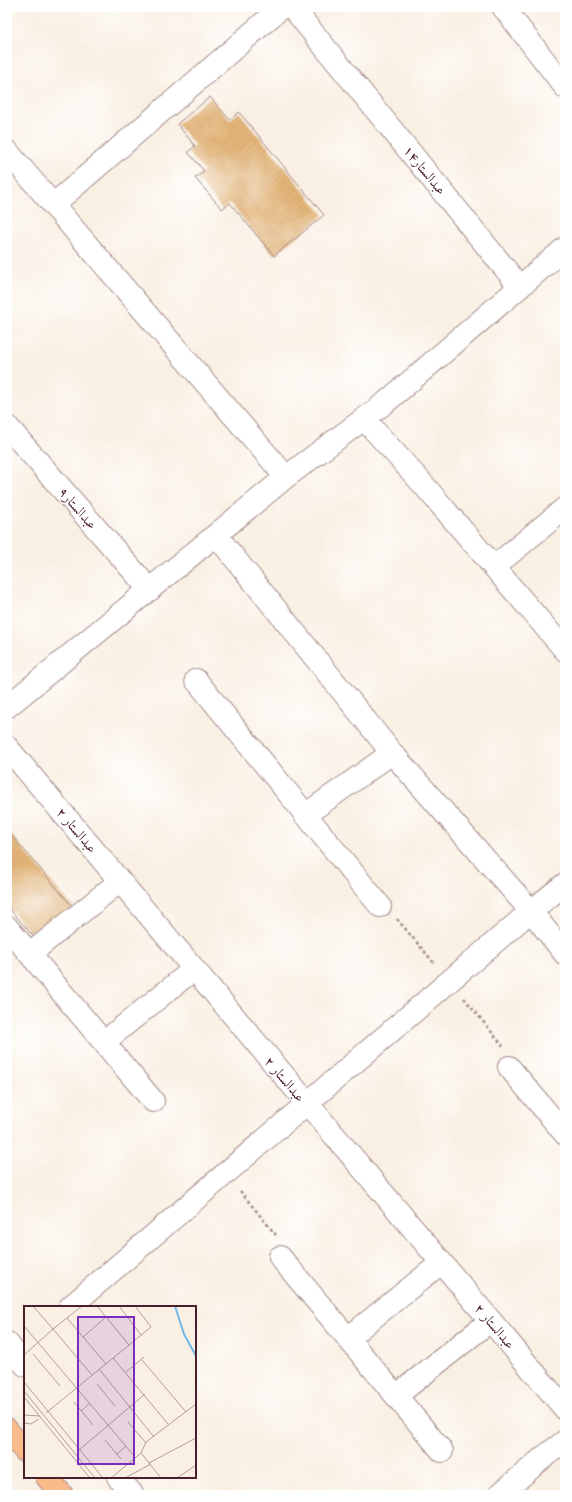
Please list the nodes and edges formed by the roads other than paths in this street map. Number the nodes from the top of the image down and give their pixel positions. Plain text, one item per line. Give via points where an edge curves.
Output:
1 (282, 7) edge
2 (292, 7) edge
3 (503, 7) edge
4 (565, 87) edge
5 (7, 151) edge
6 (53, 205) junction
7 (565, 248) edge
8 (520, 287) junction
9 (364, 419) junction
10 (7, 426) edge
11 (286, 478) junction
12 (565, 508) edge
13 (216, 534) junction
14 (494, 567) junction
15 (150, 590) junction
16 (565, 650) edge
17 (196, 680) dead end
18 (7, 707) edge
19 (7, 747) edge
20 (392, 753) junction
21 (305, 815) junction
22 (120, 881) junction
23 (565, 884) edge
24 (380, 906) road end
25 (531, 911) junction
26 (7, 927) edge
27 (30, 954) junction
28 (565, 954) edge
29 (194, 969) junction
30 (104, 1042) junction
31 (509, 1066) road end
32 (153, 1101) dead end
33 (306, 1103) junction
34 (565, 1134) edge
35 (280, 1257) road end
36 (441, 1263) junction
37 (71, 1306) edge
38 (490, 1321) junction
39 (348, 1338) junction
40 (396, 1396) junction
41 (565, 1409) edge
42 (7, 1430) edge
43 (565, 1441) edge
44 (24, 1450) edge
45 (442, 1451) dead end
46 (48, 1478) edge
47 (119, 1478) edge
48 (62, 1495) edge
49 (134, 1495) edge
50 (499, 1495) edge

1 - 6 street
2 - 8 street, عبدالستار۱۴
3 - 4 street
5 - 6 street
6 - 11 street
7 - 8 street
8 - 9 street
9 - 11 street
9 - 14 street
10 - 15 street, عبدالستار۹
11 - 13 street
12 - 14 street
13 - 15 street
13 - 20 street
14 - 16 street
15 - 18 street
17 - 21 street
19 - 22 street, عبدالستار ۲
20 - 21 street
20 - 25 street
21 - 24 street
22 - 27 street
22 - 29 street, عبدالستار ۲
23 - 25 street
25 - 28 street
25 - 33 street
26 - 27 street
27 - 30 street
29 - 30 street
29 - 33 street, عبدالستار ۲
30 - 32 street
31 - 34 street
33 - 36 street, عبدالستار ۲
33 - 37 street
35 - 39 street
36 - 38 street, عبدالستار ۲
36 - 39 street
38 - 40 street
38 - 41 street, عبدالستار ۲
39 - 40 street
40 - 45 street
42 - 44 highway
43 - 50 street
46 - 48 highway
47 - 49 street

